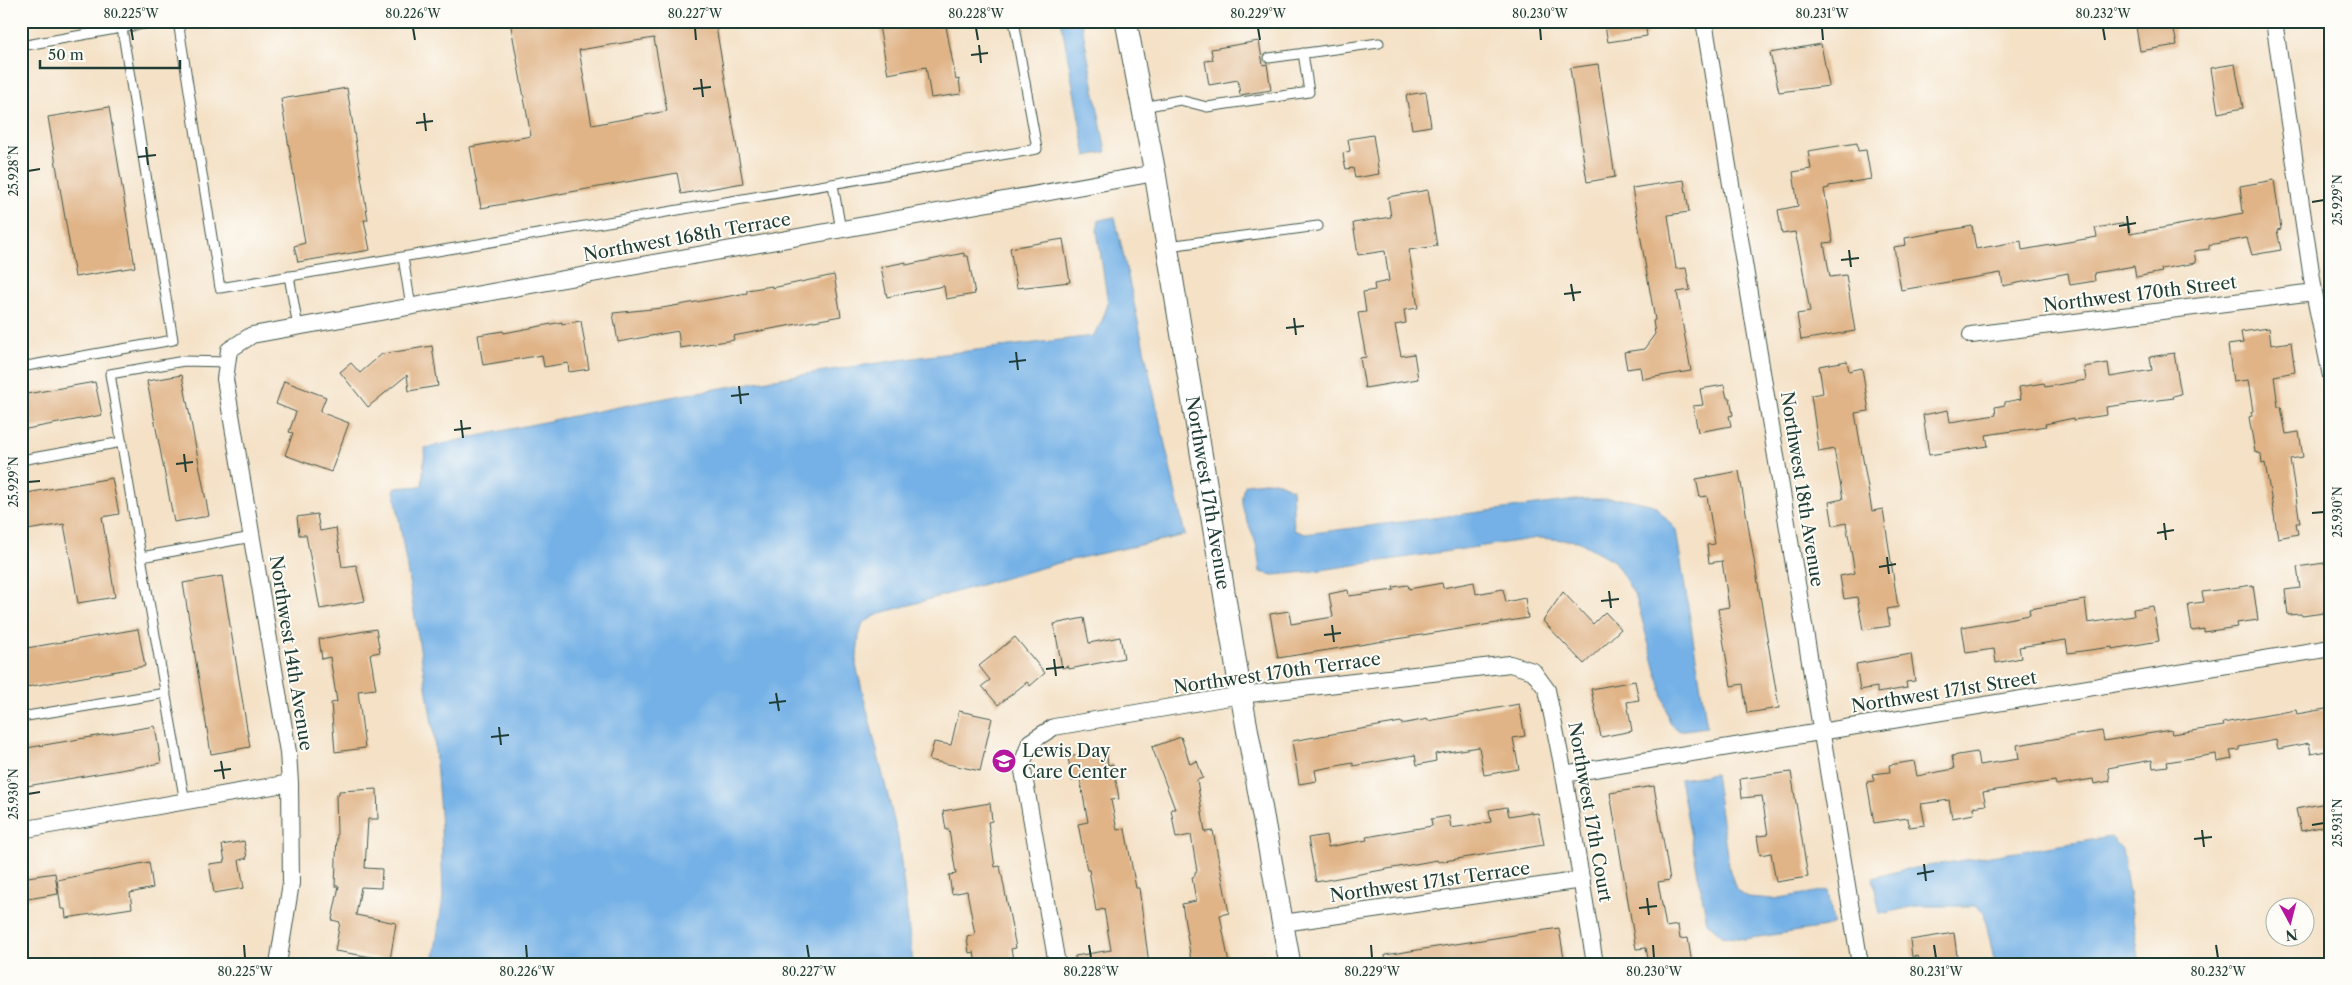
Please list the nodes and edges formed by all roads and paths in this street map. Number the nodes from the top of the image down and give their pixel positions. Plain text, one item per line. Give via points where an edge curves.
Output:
1 (160, 21) edge
2 (178, 21) edge
3 (1014, 21) edge
4 (1126, 21) edge
5 (1704, 21) edge
6 (2274, 21) edge
7 (122, 28) junction
8 (1379, 42) dead end
9 (21, 46) edge
10 (1303, 54) junction
11 (1269, 58) dead end
12 (1143, 107) junction
13 (1156, 173) junction
14 (833, 185) junction
15 (1318, 226) dead end
16 (841, 230) junction
17 (1168, 246) junction
18 (403, 257) junction
19 (289, 276) junction
20 (2314, 292) junction
21 (412, 307) junction
22 (298, 327) junction
23 (1971, 335) dead end
24 (228, 356) junction
25 (21, 367) edge
26 (2331, 376) edge
27 (122, 442) junction
28 (21, 460) edge
29 (252, 538) junction
30 (141, 557) junction
31 (2331, 648) edge
32 (1533, 672) joint
33 (166, 693) junction
34 (1241, 695) junction
35 (21, 717) edge
36 (1822, 733) junction
37 (1564, 774) junction
38 (290, 783) junction
39 (185, 802) junction
40 (21, 830) edge
41 (1582, 880) junction
42 (1283, 923) junction
43 (278, 964) edge
44 (1057, 964) edge
45 (1290, 964) edge
46 (1595, 964) edge
47 (1860, 964) edge

1 - 7 lane
2 - 19 lane via 220,288
3 - 14 lane via 1037,149
4 - 12 street, Northwest 17th Avenue
5 - 36 street, Northwest 18th Avenue
6 - 20 street
7 - 9 lane
7 - 25 lane via 173,340
8 - 10 lane
10 - 11 lane
10 - 12 lane via 1309,92 1207,107 1180,100
12 - 13 street, Northwest 17th Avenue
13 - 16 street, Northwest 168th Terrace
13 - 17 street, Northwest 17th Avenue
14 - 16 lane
14 - 18 lane
15 - 17 lane
16 - 21 street, Northwest 168th Terrace
17 - 34 street, Northwest 17th Avenue
18 - 19 lane
18 - 21 lane
19 - 22 lane
20 - 23 street, Northwest 170th Street
20 - 26 street
21 - 22 street, Northwest 168th Terrace
22 - 24 street, Northwest 168th Terrace via 252,335
24 - 27 lane via 110,374
24 - 29 street, Northwest 14th Avenue via 225,379
27 - 28 lane
27 - 30 lane
29 - 30 lane
29 - 38 street, Northwest 14th Avenue via 282,715
30 - 33 lane
31 - 36 street, Northwest 171st Street
32 - 34 street, Northwest 170th Terrace via 1510,664
32 - 37 street, Northwest 17th Court via 1547,690
33 - 35 lane
33 - 39 lane
34 - 42 street, Northwest 17th Avenue
34 - 44 street, Northwest 170th Terrace via 1054,727 1030,742 1022,765
36 - 37 street, Northwest 171st Street
36 - 47 street, Northwest 18th Avenue
37 - 41 street, Northwest 17th Court
38 - 39 street
38 - 43 street, Northwest 14th Avenue via 291,883
39 - 40 street
41 - 42 street, Northwest 171st Terrace
41 - 46 street, Northwest 17th Court
42 - 45 street, Northwest 17th Avenue

